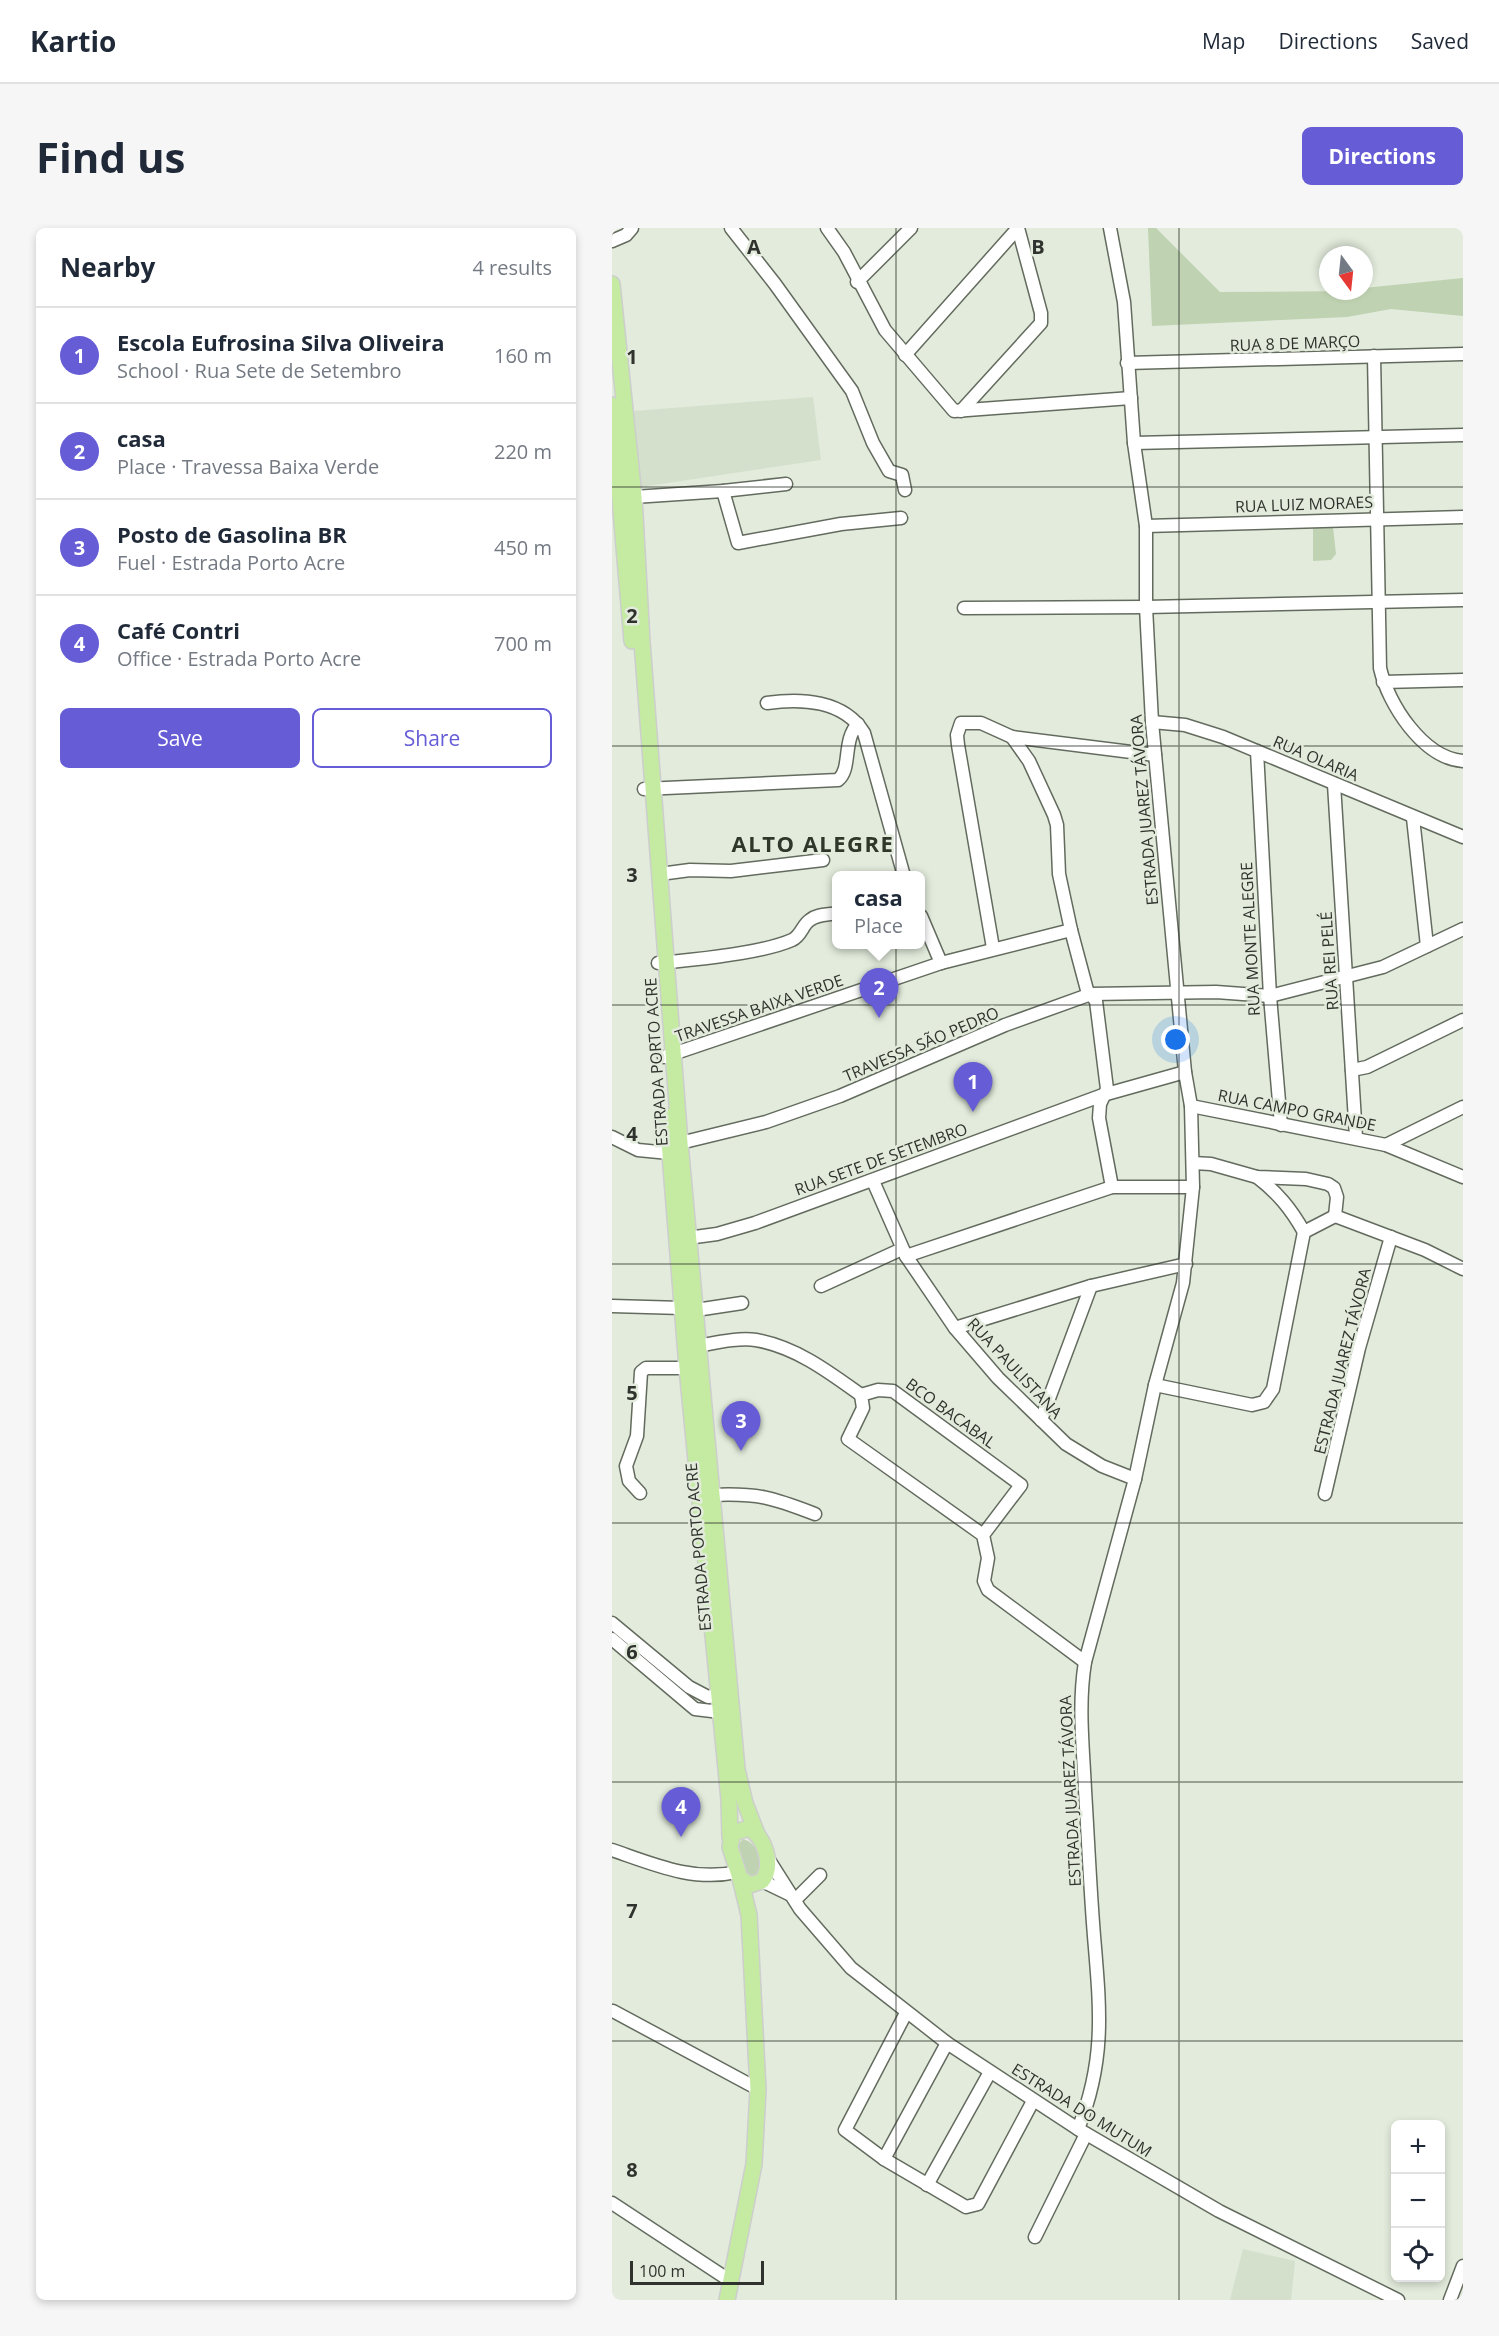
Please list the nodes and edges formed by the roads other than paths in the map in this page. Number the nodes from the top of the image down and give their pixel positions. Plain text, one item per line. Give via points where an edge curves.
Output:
1 (632, 228) edge
2 (731, 228) edge
3 (827, 228) edge
4 (911, 228) edge
5 (1018, 228) edge
6 (1110, 228) edge
7 (612, 241) edge
8 (857, 282) junction
9 (612, 284) edge
10 (1463, 354) edge
11 (905, 355) junction
12 (1374, 357) junction
13 (1127, 363) junction
14 (1131, 398) junction
15 (612, 405) edge
16 (957, 411) junction
17 (1463, 435) edge
18 (1377, 438) junction
19 (1134, 443) junction
20 (786, 484) dead end
21 (905, 490) dead end
22 (723, 491) junction
23 (634, 497) junction
24 (1463, 517) edge
25 (901, 518) dead end
26 (1378, 518) junction
27 (1146, 526) junction
28 (1463, 600) edge
29 (1379, 603) junction
30 (1146, 607) junction
31 (964, 608) dead end
32 (1463, 680) edge
33 (1383, 682) junction
34 (767, 703) dead end
35 (1152, 722) junction
36 (858, 724) junction
37 (1012, 737) junction
38 (1257, 751) junction
39 (1155, 755) junction
40 (1463, 761) edge
41 (1334, 784) junction
42 (649, 788) junction
43 (1413, 818) junction
44 (1463, 837) edge
45 (823, 860) dead end
46 (903, 871) edge
47 (660, 874) junction
48 (832, 914) edge
49 (925, 925) edge
50 (1463, 929) edge
51 (1071, 930) junction
52 (1427, 946) junction
53 (993, 948) junction
54 (662, 963) junction
55 (941, 963) junction
56 (1347, 975) junction
57 (1091, 994) junction
58 (1178, 994) junction
59 (1270, 996) junction
60 (1463, 1020) edge
61 (668, 1056) junction
62 (1352, 1070) junction
63 (1185, 1072) junction
64 (1103, 1095) junction
65 (1191, 1106) junction
66 (1463, 1107) edge
67 (1281, 1125) junction
68 (612, 1137) edge
69 (1356, 1137) junction
70 (1386, 1145) junction
71 (674, 1148) junction
72 (1193, 1164) junction
73 (1257, 1177) junction
74 (1463, 1177) edge
75 (873, 1181) junction
76 (1193, 1186) junction
77 (1112, 1187) junction
78 (1335, 1216) junction
79 (1304, 1232) junction
80 (1391, 1237) junction
81 (683, 1238) junction
82 (904, 1252) junction
83 (1186, 1264) junction
84 (1463, 1269) edge
85 (821, 1286) dead end
86 (1091, 1286) junction
87 (742, 1303) dead end
88 (612, 1306) edge
89 (689, 1309) junction
90 (955, 1328) junction
91 (692, 1347) junction
92 (687, 1368) junction
93 (1155, 1385) junction
94 (861, 1395) junction
95 (1041, 1419) junction
96 (1135, 1479) junction
97 (640, 1492) dead end
98 (1325, 1494) dead end
99 (711, 1495) junction
100 (815, 1515) dead end
101 (983, 1535) junction
102 (612, 1623) edge
103 (612, 1639) edge
104 (1085, 1662) junction
105 (718, 1695) junction
106 (720, 1712) junction
107 (757, 1834) junction
108 (730, 1838) junction
109 (612, 1850) edge
110 (767, 1857) junction
111 (738, 1875) junction
112 (820, 1875) dead end
113 (761, 1882) junction
114 (792, 1897) junction
115 (749, 1915) junction
116 (613, 2011) edge
117 (906, 2013) junction
118 (947, 2043) junction
119 (990, 2072) junction
120 (758, 2089) junction
121 (1033, 2101) junction
122 (1082, 2131) junction
123 (884, 2159) junction
124 (927, 2185) junction
125 (612, 2203) edge
126 (1035, 2237) dead end
127 (1463, 2266) edge
128 (732, 2282) junction
129 (728, 2300) edge
130 (1398, 2300) edge
131 (1450, 2300) edge

1 - 7 street
2 - 21 street via 852,391 873,443 889,471 902,475
3 - 8 street via 844,252
4 - 8 street
5 - 11 street
5 - 16 street via 1041,323
6 - 13 street, ESTRADA JUAREZ TÁVORA via 1121,280
8 - 11 street
9 - 23 main road, ESTRADA PORTO ACRE
10 - 12 street, RUA 8 DE MARÇO
11 - 16 street
12 - 13 street, RUA 8 DE MARÇO
12 - 18 street
13 - 14 street, ESTRADA JUAREZ TÁVORA
14 - 16 street
14 - 19 street, ESTRADA JUAREZ TÁVORA
15 - 42 main road, ESTRADA PORTO ACRE
17 - 18 street
18 - 19 street
18 - 26 street
19 - 27 street, ESTRADA JUAREZ TÁVORA
20 - 22 street
22 - 23 street
22 - 25 street via 738,543 841,524
23 - 42 main road, ESTRADA PORTO ACRE
24 - 26 street, RUA LUIZ MORAES
26 - 27 street, RUA LUIZ MORAES
26 - 29 street
27 - 30 street, ESTRADA JUAREZ TÁVORA
28 - 29 street
29 - 30 street
29 - 33 street
30 - 31 street
30 - 35 street, ESTRADA JUAREZ TÁVORA
32 - 33 street
33 - 40 street via 1390,699 1422,741 1440,755
34 - 36 street via 807,700 840,711
35 - 38 street, RUA OLARIA via 1207,731
35 - 39 street, ESTRADA JUAREZ TÁVORA
36 - 42 street via 849,736 844,771 838,780
36 - 46 street via 864,733
37 - 39 street
37 - 51 street via 1029,761 1057,825 1059,874
37 - 53 street via 981,723 961,723 957,735
38 - 41 street, RUA OLARIA
38 - 59 street, RUA MONTE ALEGRE
39 - 58 street, ESTRADA JUAREZ TÁVORA
41 - 43 street, RUA OLARIA
41 - 56 street, RUA REI PELÉ
42 - 47 main road, ESTRADA PORTO ACRE
42 - 54 main road, ESTRADA PORTO ACRE
43 - 44 street, RUA OLARIA
43 - 52 street
45 - 47 street via 731,871
47 - 54 main road, ESTRADA PORTO ACRE
48 - 54 street via 815,917 793,939 772,946
49 - 55 street
50 - 52 street, TRAVESSA SÃO PEDRO
51 - 53 street, TRAVESSA BAIXA VERDE
51 - 57 street
52 - 56 street, TRAVESSA SÃO PEDRO via 1383,967
53 - 55 street, TRAVESSA BAIXA VERDE
54 - 61 main road, ESTRADA PORTO ACRE
55 - 61 street, TRAVESSA BAIXA VERDE
56 - 59 street, TRAVESSA SÃO PEDRO
56 - 62 street, RUA REI PELÉ
57 - 58 street, TRAVESSA SÃO PEDRO
57 - 64 street via 1107,1084
57 - 71 street, TRAVESSA SÃO PEDRO via 1005,1025 840,1096
58 - 59 street, TRAVESSA SÃO PEDRO
58 - 63 street, ESTRADA JUAREZ TÁVORA
59 - 67 street, RUA MONTE ALEGRE
60 - 62 street via 1367,1067
61 - 71 main road, ESTRADA PORTO ACRE
62 - 69 street, RUA REI PELÉ
63 - 64 street, RUA SETE DE SETEMBRO
63 - 65 street, ESTRADA JUAREZ TÁVORA
64 - 75 street, RUA SETE DE SETEMBRO
64 - 77 street via 1099,1118
65 - 67 street, RUA CAMPO GRANDE
65 - 72 street, ESTRADA JUAREZ TÁVORA
66 - 70 street
67 - 69 street, RUA CAMPO GRANDE
68 - 71 street, TRAVESSA SÃO PEDRO via 638,1150
69 - 70 street, RUA CAMPO GRANDE
70 - 74 street, RUA CAMPO GRANDE
71 - 81 main road, ESTRADA PORTO ACRE
72 - 73 street via 1211,1164
72 - 76 street, ESTRADA JUAREZ TÁVORA
73 - 78 street via 1328,1184 1337,1197
73 - 79 street via 1289,1206
75 - 81 street, RUA SETE DE SETEMBRO via 755,1223 717,1234
75 - 82 street, RUA PAULISTANA
76 - 77 street
76 - 83 street, ESTRADA JUAREZ TÁVORA
77 - 82 street
78 - 79 street
78 - 80 street
79 - 93 street via 1273,1389 1260,1404
80 - 84 street
80 - 98 street, ESTRADA JUAREZ TÁVORA via 1359,1348
81 - 89 main road, ESTRADA PORTO ACRE
82 - 85 street
82 - 90 street, RUA PAULISTANA
83 - 86 street
83 - 93 street, ESTRADA JUAREZ TÁVORA
86 - 90 street
86 - 95 street
87 - 89 street
88 - 89 street
89 - 91 main road, ESTRADA PORTO ACRE
90 - 95 street, RUA PAULISTANA via 998,1378
91 - 92 main road, ESTRADA PORTO ACRE
91 - 94 street via 752,1340 765,1343 814,1362
91 - 99 main road, ESTRADA PORTO ACRE
92 - 97 street via 646,1368 641,1372 638,1436 626,1466 629,1481
92 - 105 main road, ESTRADA PORTO ACRE
93 - 96 street, ESTRADA JUAREZ TÁVORA
94 - 101 street via 863,1408 848,1438
94 - 101 street, BCO BACABAL via 893,1391 1022,1485
95 - 96 street, RUA PAULISTANA via 1083,1456
96 - 104 street, ESTRADA JUAREZ TÁVORA
99 - 100 street via 772,1497
99 - 107 main road, ESTRADA PORTO ACRE via 737,1769
101 - 104 street via 988,1558 984,1581 988,1590
102 - 105 street via 699,1694
103 - 106 street via 695,1709
104 - 122 street, ESTRADA JUAREZ TÁVORA via 1080,1696 1081,1737 1099,2057
105 - 106 main road, ESTRADA PORTO ACRE
106 - 108 main road, ESTRADA PORTO ACRE
107 - 108 main road via 743,1828
107 - 110 main road, ESTRADA PORTO ACRE
108 - 111 main road, ESTRADA PORTO ACRE
109 - 111 street via 695,1875
110 - 113 main road via 768,1871
110 - 114 street, ESTRADA DO MUTUM
111 - 113 main road via 750,1885
111 - 115 main road, ESTRADA PORTO ACRE
112 - 114 street
113 - 114 street, ESTRADA DO MUTUM
113 - 115 main road
114 - 117 street, ESTRADA DO MUTUM via 851,1968
115 - 120 main road
116 - 120 street
117 - 118 street, ESTRADA DO MUTUM
117 - 123 street via 845,2130
118 - 119 street, ESTRADA DO MUTUM
118 - 123 street
119 - 121 street, ESTRADA DO MUTUM
119 - 124 street
120 - 128 main road via 753,2164
121 - 122 street, ESTRADA DO MUTUM
121 - 124 street via 978,2204 966,2207
122 - 126 street, ESTRADA JUAREZ TÁVORA
122 - 130 street, ESTRADA DO MUTUM via 1219,2211
123 - 124 street
125 - 128 street
127 - 131 street
128 - 129 main road

